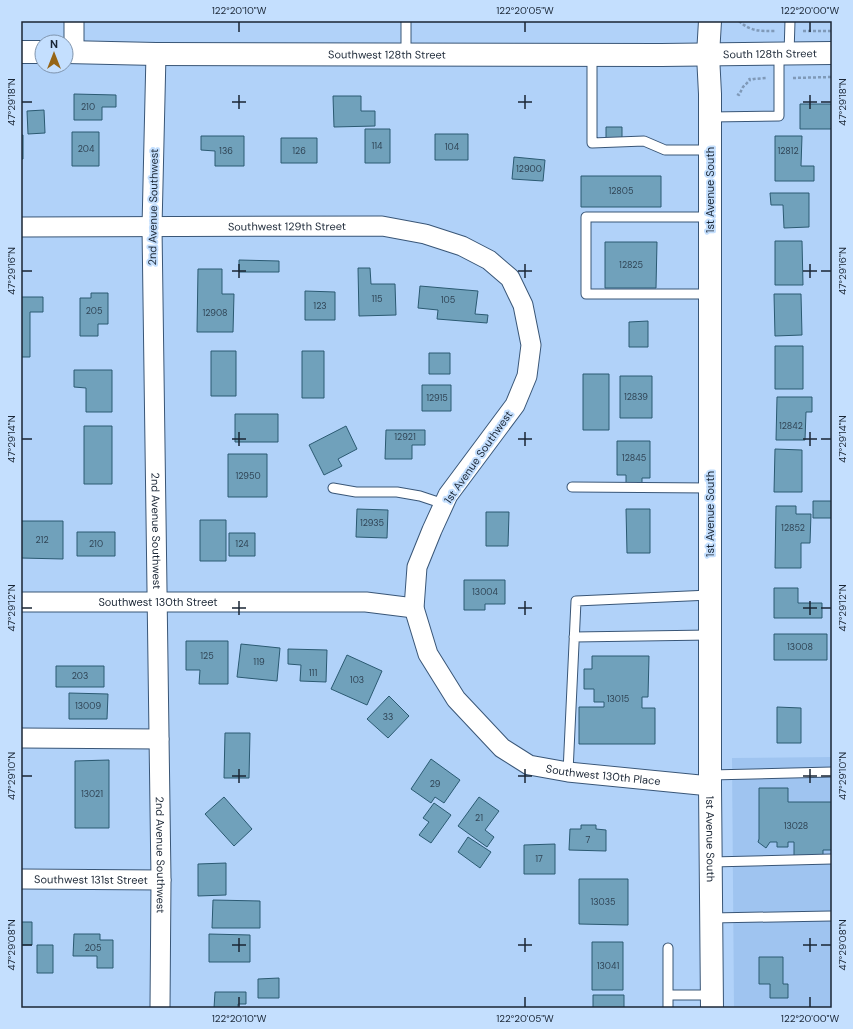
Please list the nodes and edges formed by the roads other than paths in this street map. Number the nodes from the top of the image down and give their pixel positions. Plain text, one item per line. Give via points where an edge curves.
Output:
1 (74, 21) edge
2 (406, 21) edge
3 (710, 21) edge
4 (790, 21) edge
5 (72, 34) edge
6 (21, 52) edge
7 (34, 52) edge
8 (74, 52) edge
9 (832, 53) edge
10 (156, 54) junction
11 (784, 54) junction
12 (406, 55) junction
13 (592, 55) junction
14 (708, 55) junction
15 (710, 117) junction
16 (710, 150) junction
17 (710, 217) junction
18 (21, 227) edge
19 (152, 228) junction
20 (710, 294) junction
21 (522, 305) joint
22 (572, 487) dead end
23 (333, 488) dead end
24 (710, 488) junction
25 (444, 504) junction
26 (710, 595) junction
27 (21, 602) edge
28 (157, 602) junction
29 (414, 608) junction
30 (710, 635) junction
31 (574, 638) junction
32 (21, 738) edge
33 (159, 739) junction
34 (502, 748) joint
35 (568, 772) junction
36 (832, 772) edge
37 (710, 780) junction
38 (832, 859) edge
39 (711, 862) junction
40 (21, 879) edge
41 (161, 880) junction
42 (831, 916) edge
43 (711, 918) junction
44 (668, 948) dead end
45 (668, 995) junction
46 (712, 1002) edge
47 (160, 1008) edge
48 (668, 1008) edge

1 - 5 street
2 - 12 lane
3 - 14 main road, 1st Avenue South
4 - 11 lane
6 - 7 main road
8 - 10 main road, Southwest 128th Street
9 - 11 main road, South 128th Street
10 - 12 main road, Southwest 128th Street
10 - 19 street, 2nd Avenue Southwest
11 - 14 main road, South 128th Street
11 - 15 lane via 779,116
12 - 13 main road, Southwest 128th Street
13 - 14 main road, Southwest 128th Street
13 - 16 lane via 592,143 644,141 665,150
14 - 15 main road, 1st Avenue South
15 - 16 main road, 1st Avenue South
16 - 17 main road, 1st Avenue South
17 - 20 main road, 1st Avenue South
17 - 20 lane via 586,217 586,294
18 - 19 street, Southwest 129th Street
19 - 21 street, Southwest 129th Street via 382,226 425,234 462,246 489,260 510,278
19 - 28 street, 2nd Avenue Southwest
20 - 24 main road, 1st Avenue South
21 - 25 street, 1st Avenue Southwest via 531,345 527,376 515,405
22 - 24 lane
23 - 25 lane via 356,492 397,492
24 - 26 main road, 1st Avenue South
25 - 29 street, 1st Avenue Southwest via 417,567
26 - 30 main road, 1st Avenue South
26 - 31 lane via 576,601
27 - 28 street, Southwest 130th Street
28 - 29 street, Southwest 130th Street via 366,602
28 - 33 street, 2nd Avenue Southwest
29 - 34 street, 1st Avenue Southwest via 428,654 456,699
30 - 31 lane
30 - 37 main road, 1st Avenue South
31 - 35 lane
32 - 33 street
33 - 41 street, 2nd Avenue Southwest
34 - 35 street, Southwest 130th Place via 529,764
35 - 37 street, Southwest 130th Place
36 - 37 lane
37 - 39 main road, 1st Avenue South
38 - 39 lane
39 - 43 main road, 1st Avenue South
40 - 41 street, Southwest 131st Street
41 - 47 street, 2nd Avenue Southwest
42 - 43 lane
43 - 46 main road, 1st Avenue South
44 - 45 lane
45 - 46 lane
45 - 48 lane

